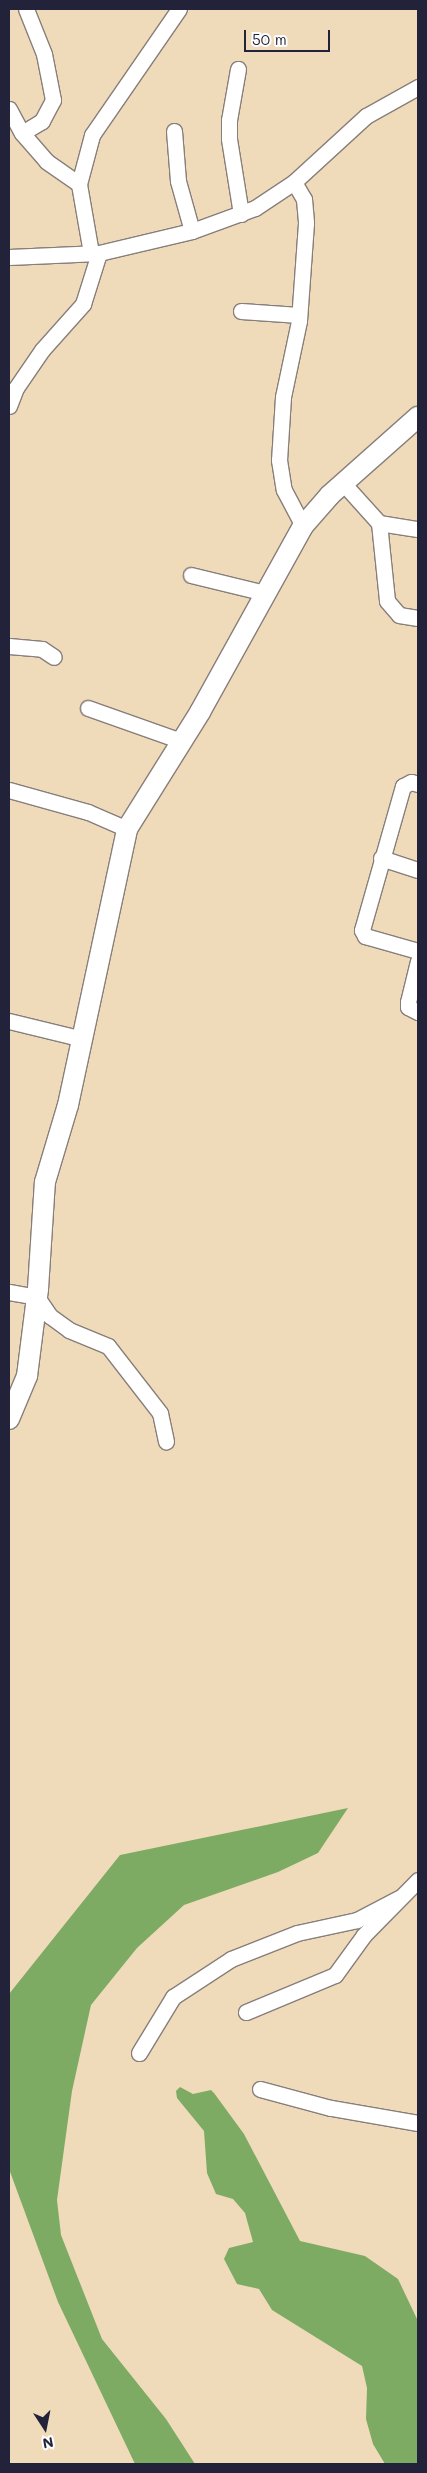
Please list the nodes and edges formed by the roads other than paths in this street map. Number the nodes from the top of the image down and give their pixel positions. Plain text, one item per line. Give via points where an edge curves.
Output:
1 (26, 9) edge
2 (179, 9) edge
3 (238, 69) dead end
4 (418, 87) edge
5 (9, 109) edge
6 (174, 131) dead end
7 (22, 133) junction
8 (294, 182) junction
9 (79, 184) junction
10 (240, 214) junction
11 (192, 231) junction
12 (95, 253) junction
13 (9, 257) edge
14 (241, 311) dead end
15 (299, 315) junction
16 (9, 406) edge
17 (418, 416) edge
18 (344, 483) junction
19 (379, 523) junction
20 (303, 526) junction
21 (418, 529) edge
22 (191, 575) dead end
23 (265, 593) junction
24 (418, 618) edge
25 (9, 646) edge
26 (54, 657) dead end
27 (88, 708) dead end
28 (181, 741) junction
29 (418, 784) edge
30 (9, 790) edge
31 (127, 829) junction
32 (381, 858) junction
33 (418, 870) edge
34 (418, 951) edge
35 (418, 961) edge
36 (418, 1012) edge
37 (9, 1021) edge
38 (83, 1038) junction
39 (9, 1292) edge
40 (38, 1297) junction
41 (9, 1419) edge
42 (166, 1441) dead end
43 (418, 1880) edge
44 (399, 1898) junction
45 (246, 2012) dead end
46 (139, 2053) dead end
47 (260, 2089) dead end
48 (418, 2123) edge

1 - 7 street via 44,54 53,100 42,121
2 - 9 street via 92,135
3 - 10 street via 229,138
4 - 8 street via 366,116
5 - 7 street
6 - 11 street via 178,181
7 - 9 street via 46,161
8 - 10 street via 274,198
8 - 15 street via 306,211
9 - 12 street
10 - 11 street
11 - 12 street
12 - 13 street
12 - 16 street via 83,304 42,350
14 - 15 street
15 - 20 street via 283,397 279,460 284,490
17 - 18 main road
18 - 19 street
18 - 20 main road
19 - 21 street
19 - 24 street via 387,601 399,615
20 - 23 main road
22 - 23 street
23 - 28 main road
25 - 26 street via 42,649
27 - 28 street
28 - 31 main road
29 - 32 street via 411,782 403,786
30 - 31 street via 88,812
31 - 38 main road
32 - 33 street
32 - 34 street via 363,934
35 - 36 street via 408,1008
37 - 38 street
38 - 40 main road via 45,1182
39 - 40 street
40 - 41 main road via 27,1376
40 - 42 street via 50,1316 69,1330 108,1346 160,1413
43 - 44 street
44 - 45 street via 364,1936 335,1975
44 - 46 street via 357,1920 296,1933 231,1960 174,1997
47 - 48 street via 331,2108

